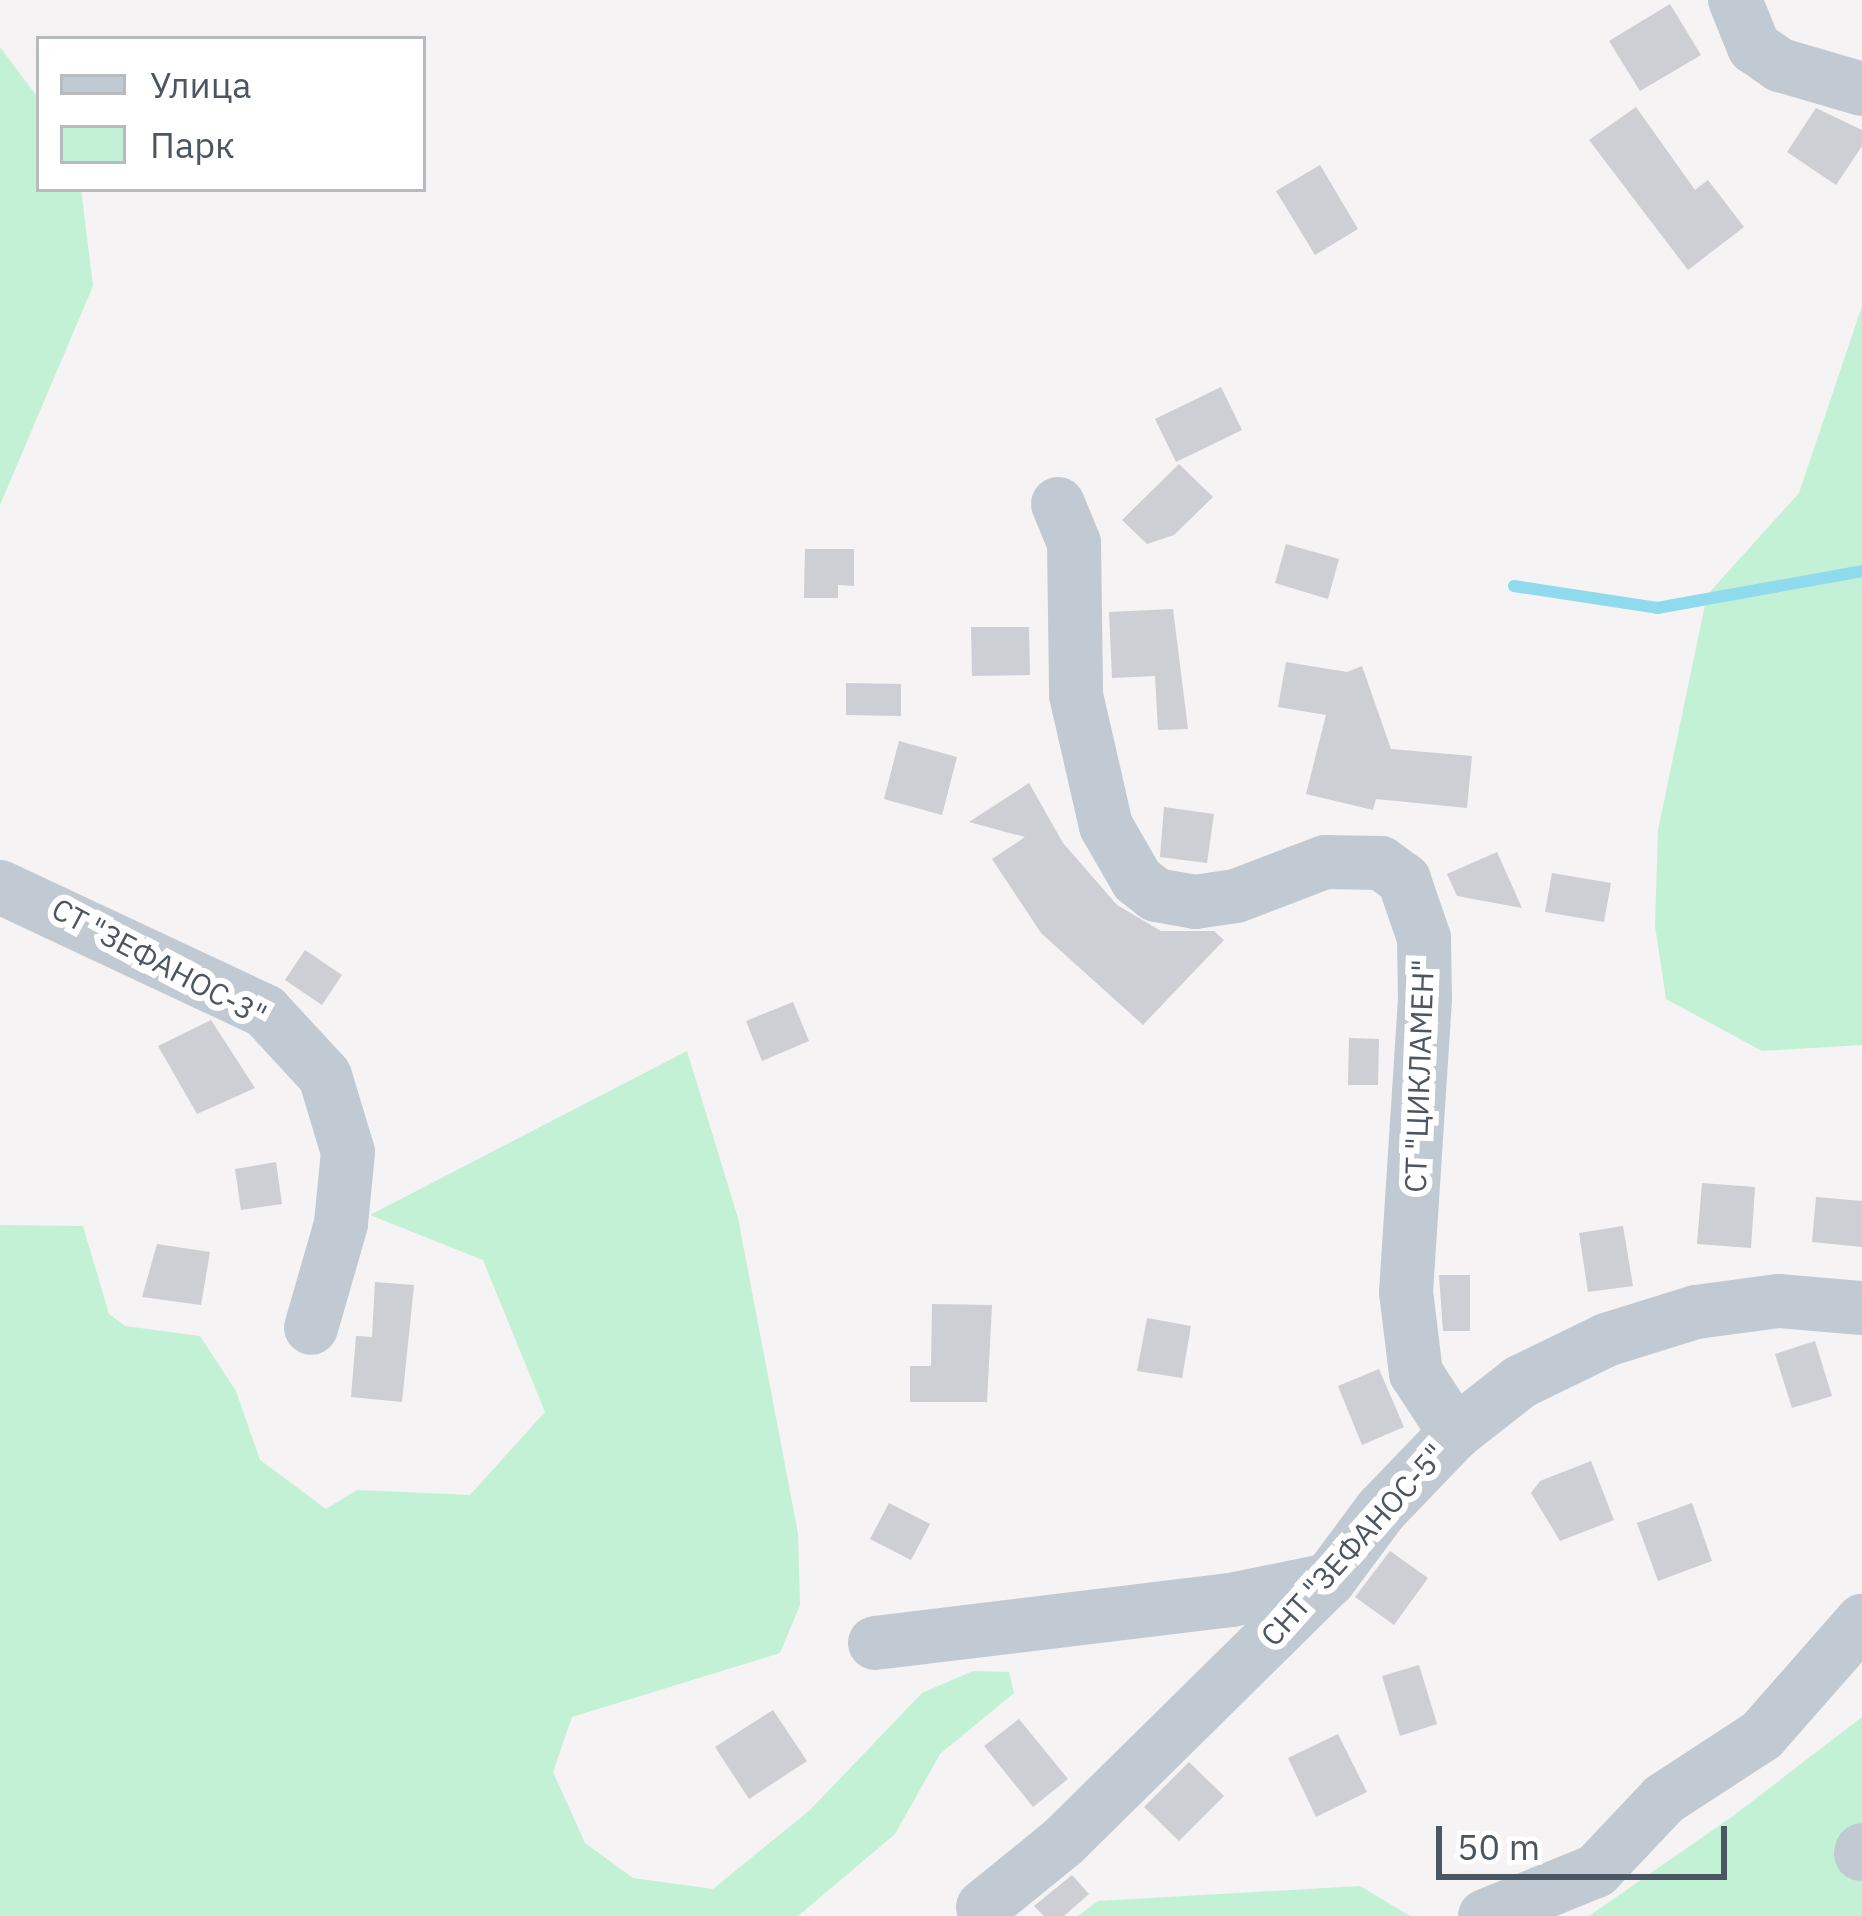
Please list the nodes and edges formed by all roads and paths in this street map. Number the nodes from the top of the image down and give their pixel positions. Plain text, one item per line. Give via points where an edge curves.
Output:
1 (1737, 10) edge
2 (1862, 89) edge
3 (1058, 504) dead end
4 (0, 887) edge
5 (1862, 1308) edge
6 (311, 1328) dead end
7 (1455, 1433) junction
8 (1329, 1580) junction
9 (1862, 1621) edge
10 (875, 1643) dead end
11 (983, 1907) dead end
12 (1485, 1916) edge

1 - 2 street via 1754,47 1780,65
3 - 7 street, СТ "ЦИКЛАМЕН" via 1074,543 1076,694 1106,826 1137,880 1156,895 1195,902 1236,896 1325,862 1381,863 1404,880 1424,938 1425,999 1406,1292 1415,1372
4 - 6 street, СТ "ЗЕФАНОС-3" via 265,1011 325,1076 349,1152 341,1224
5 - 7 street, СНТ "ЗЕФАНОС-5" via 1778,1301 1696,1312 1606,1340 1520,1382
7 - 8 street, СНТ "ЗЕФАНОС-5" via 1381,1510
8 - 10 street via 1231,1600
8 - 11 street, СНТ "ЗЕФАНОС-5" via 1063,1842
9 - 12 street via 1762,1736 1664,1799 1596,1870

